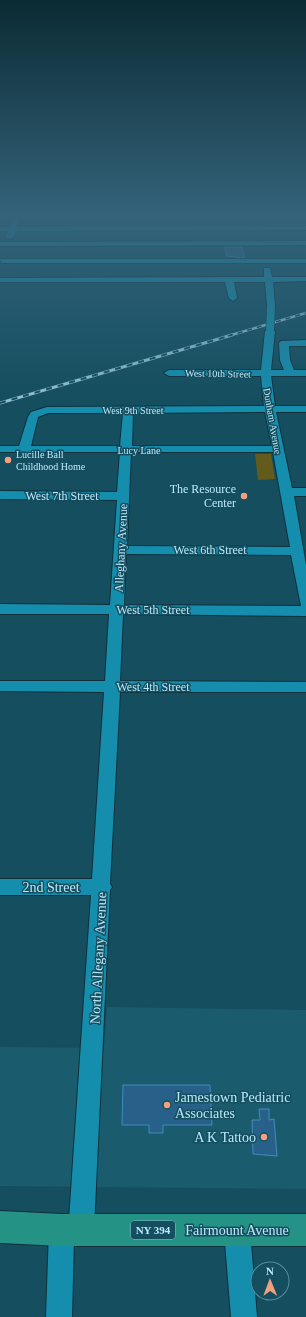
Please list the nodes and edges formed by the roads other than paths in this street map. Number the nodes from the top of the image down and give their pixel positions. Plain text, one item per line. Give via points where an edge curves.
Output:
1 (27, 276) edge
2 (217, 276) edge
3 (229, 279) junction
4 (270, 279) junction
5 (304, 279) dead end
6 (0, 280) edge
7 (233, 298) dead end
8 (306, 343) edge
9 (169, 373) dead end
10 (290, 373) junction
11 (306, 373) edge
12 (266, 374) junction
13 (306, 409) edge
14 (128, 410) junction
15 (270, 410) junction
16 (0, 449) edge
17 (279, 449) junction
18 (24, 450) junction
19 (127, 450) junction
20 (287, 492) junction
21 (306, 492) edge
22 (0, 496) edge
23 (124, 496) junction
24 (121, 550) junction
25 (298, 551) junction
26 (306, 604) edge
27 (0, 609) edge
28 (117, 610) junction
29 (306, 611) edge
30 (0, 686) edge
31 (306, 686) edge
32 (113, 687) junction
33 (0, 887) edge
34 (102, 887) junction
35 (0, 1227) edge
36 (71, 1230) junction
37 (237, 1230) junction
38 (306, 1230) edge
39 (59, 1317) edge
40 (244, 1317) edge

1 - 6 street
2 - 3 street
3 - 4 street
3 - 7 street
4 - 5 street
4 - 12 street, Dunham Avenue, bridge via 270,331
8 - 10 street via 284,343 285,360
9 - 12 street, West 10th Street
10 - 11 street, West 10th Street
10 - 12 street, West 10th Street
12 - 15 street, Dunham Avenue
13 - 15 street, West 9th Street
14 - 15 street, West 9th Street
14 - 18 street, West 9th Street via 39,412 32,417
14 - 19 street, Alleghany Avenue
15 - 17 street, Dunham Avenue
16 - 18 street, Lucy Lane
17 - 19 street, Lucy Lane
17 - 20 street, Dunham Avenue
18 - 19 street, Lucy Lane
19 - 23 street, Alleghany Avenue
20 - 21 street
20 - 25 street, Dunham Avenue
22 - 23 street, West 7th Street
23 - 24 street, Alleghany Avenue
24 - 25 street, West 6th Street
24 - 28 street, Alleghany Avenue
25 - 26 street, Dunham Avenue
27 - 28 street, West 5th Street
28 - 29 street, West 5th Street
28 - 32 street, Alleghany Avenue
30 - 32 street, West 4th Street
31 - 32 street, West 4th Street
32 - 34 street, North Allegany Avenue
33 - 34 street, 2nd Street
34 - 36 street, North Allegany Avenue
35 - 36 main road, Fairmount Avenue / NY 394
36 - 37 main road, Fairmount Avenue / NY 394
36 - 39 street, North Allegany Avenue
37 - 38 main road, Fairmount Avenue / NY 394
37 - 40 street

